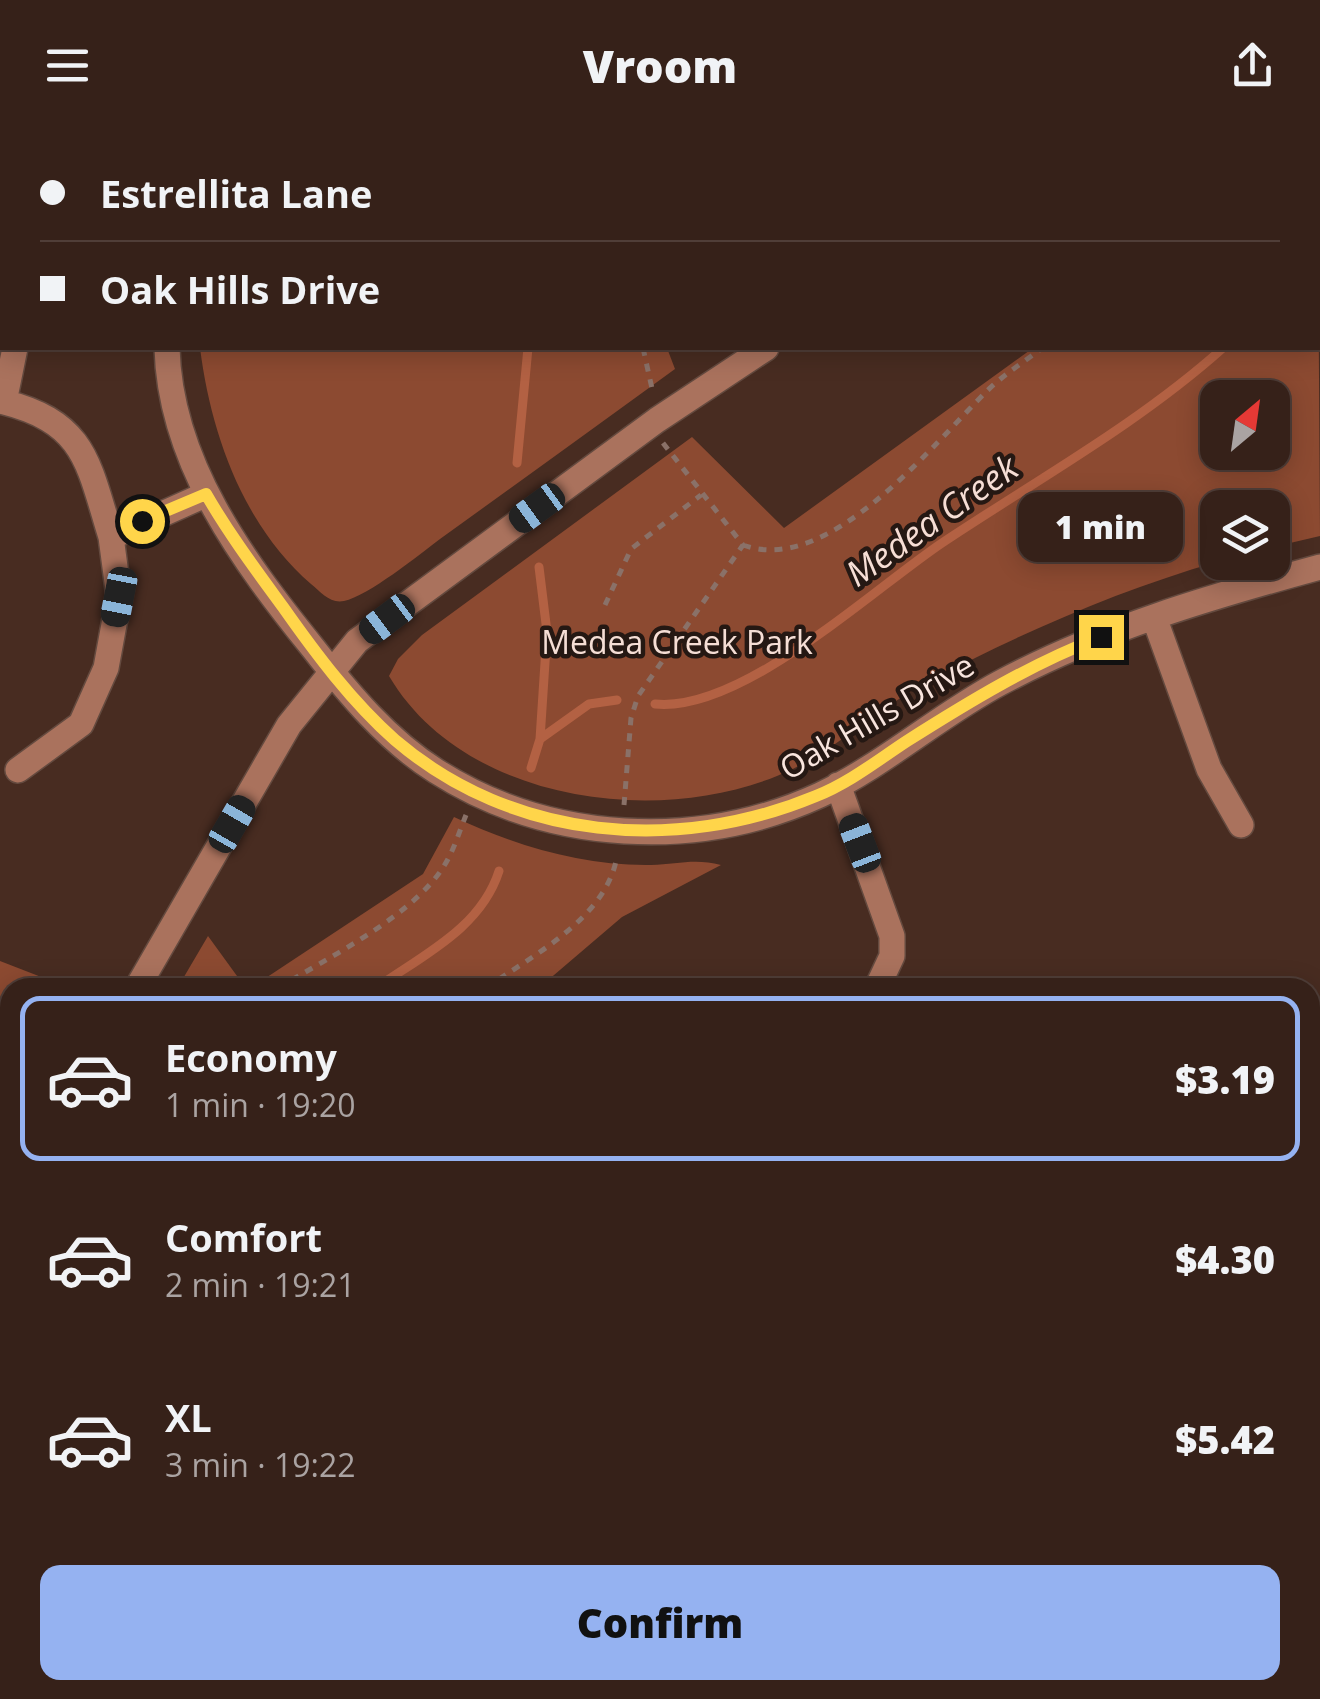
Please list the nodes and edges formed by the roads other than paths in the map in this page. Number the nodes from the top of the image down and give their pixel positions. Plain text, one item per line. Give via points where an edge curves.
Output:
1 (15, 350) edge
2 (167, 350) edge
3 (763, 350) edge
4 (2, 402) edge
5 (206, 494) junction
6 (110, 536) junction
7 (1320, 568) edge
8 (1154, 617) junction
9 (330, 670) junction
10 (18, 770) dead end
11 (838, 785) junction
12 (1241, 825) dead end
13 (143, 978) edge
14 (882, 978) edge

1 - 4 street
2 - 5 street, Oak Hills Drive via 184,446
3 - 9 street via 373,629
4 - 6 street via 40,411 68,430 90,468
5 - 6 street
5 - 9 street, Oak Hills Drive
6 - 10 street via 119,597 106,668 81,724
7 - 8 street, Oak Hills Drive
8 - 11 street, Oak Hills Drive via 998,684
8 - 12 street via 1209,769
9 - 11 street, Oak Hills Drive via 394,739 474,794 584,828 687,831 755,819
9 - 13 street via 289,725
11 - 14 street via 892,936

